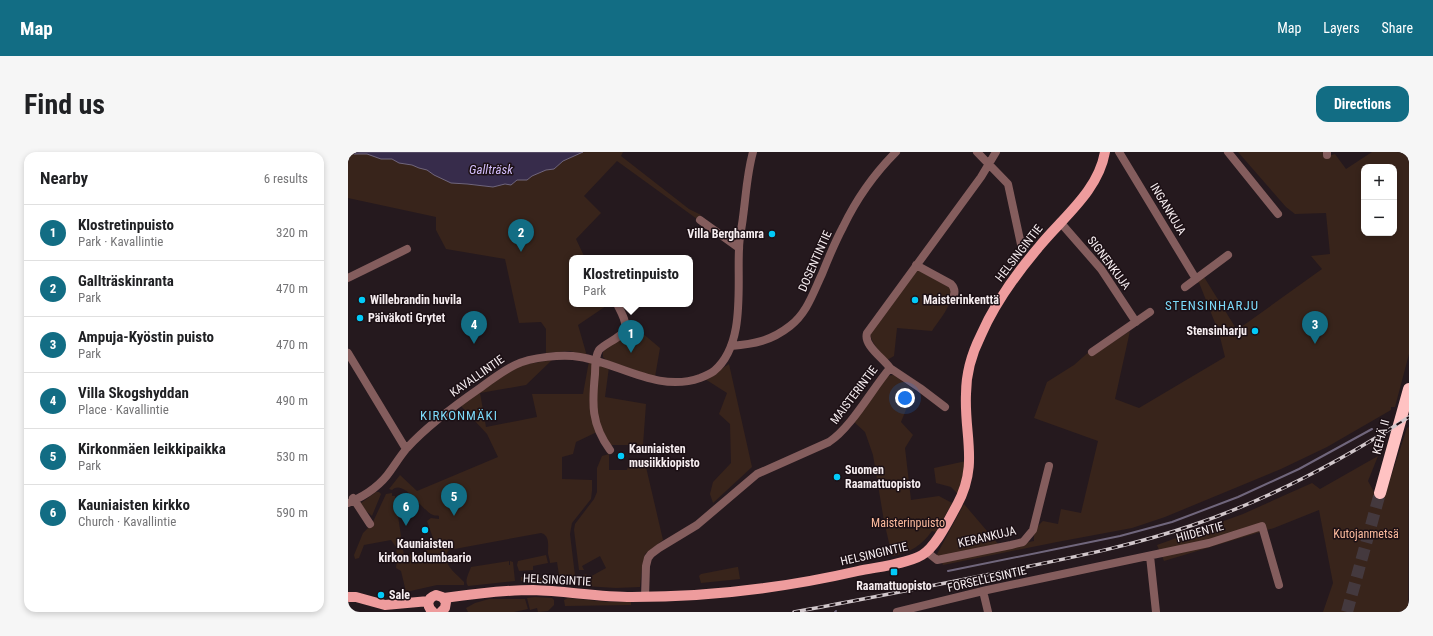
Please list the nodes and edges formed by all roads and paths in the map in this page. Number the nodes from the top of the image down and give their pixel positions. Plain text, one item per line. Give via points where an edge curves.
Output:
1 (753, 152) edge
2 (896, 152) edge
3 (977, 152) edge
4 (996, 152) edge
5 (1104, 152) edge
6 (1119, 152) edge
7 (1228, 152) edge
8 (988, 164) junction
9 (1278, 214) dead end
10 (700, 220) dead end
11 (1060, 222) junction
12 (739, 248) junction
13 (407, 249) dead end
14 (1022, 249) dead end
15 (1228, 255) dead end
16 (916, 265) junction
17 (348, 278) edge
18 (1196, 279) junction
19 (1185, 287) dead end
20 (952, 301) dead end
21 (618, 307) edge
22 (1150, 312) dead end
23 (1136, 322) junction
24 (730, 346) junction
25 (1092, 352) dead end
26 (348, 353) edge
27 (596, 361) junction
28 (890, 368) junction
29 (1409, 389) edge
30 (945, 407) dead end
31 (406, 448) junction
32 (610, 450) dead end
33 (1049, 466) dead end
34 (1380, 493) tunnel mouth
35 (352, 500) edge
36 (370, 524) dead end
37 (926, 552) junction
38 (1150, 556) junction
39 (1083, 569) joint
40 (1279, 585) dead end
41 (983, 591) junction
42 (645, 597) junction
43 (350, 598) edge
44 (444, 605) edge
45 (430, 607) edge
46 (920, 610) edge
47 (897, 612) edge
48 (988, 612) edge
49 (1156, 612) edge

1 - 12 street, KAVALLINTIE
2 - 24 street, DOSENTINTIE via 886,162 849,216 804,313 778,335 758,343
3 - 8 street
4 - 8 street, MAISTERINTIE
5 - 11 main road, HELSINGINTIE via 1094,181 1085,195
6 - 18 street, INGANKUJA
7 - 9 street
8 - 14 street via 1008,184
8 - 16 street, MAISTERINTIE
10 - 12 street
11 - 23 street, SIGNENKUJA via 1102,269
11 - 37 main road, HELSINGINTIE via 1014,277 984,328 973,353 966,395 969,472 957,505
12 - 24 street, KAVALLINTIE via 739,298
13 - 17 street
15 - 18 street
16 - 20 street via 951,284 955,292
16 - 28 street, MAISTERINTIE via 867,332 868,344
18 - 19 street
21 - 27 street via 625,329 599,351
22 - 23 street
23 - 25 street
24 - 27 street, KAVALLINTIE via 713,372 682,382 660,381
26 - 31 street
27 - 31 street, KAVALLINTIE via 579,357 561,357 521,362 460,403
27 - 32 street via 594,419
28 - 30 street
28 - 42 street, MAISTERINTIE via 836,438 757,474 697,525 651,554 646,566
29 - 34 highway, KEHÄ II
31 - 35 street, KAVALLINTIE via 380,484
33 - 37 street, KERANKUJA via 1033,530 1022,542 937,560
35 - 36 street
37 - 42 main road, HELSINGINTIE via 916,558 892,564 805,582 730,592
38 - 39 street, HIIDENTIE
38 - 40 street, HIIDENTIE via 1209,543 1262,526
38 - 49 street
39 - 41 street, FORSELLESINTIE
41 - 46 street, FORSELLESINTIE
41 - 48 street
42 - 44 main road, HELSINGINTIE via 534,590 498,591 470,595
43 - 45 main road via 354,602 385,610
44 - 45 main road, HELSINGINTIE via 436,595 433,596
46 - 47 street, FORSELLESINTIE

